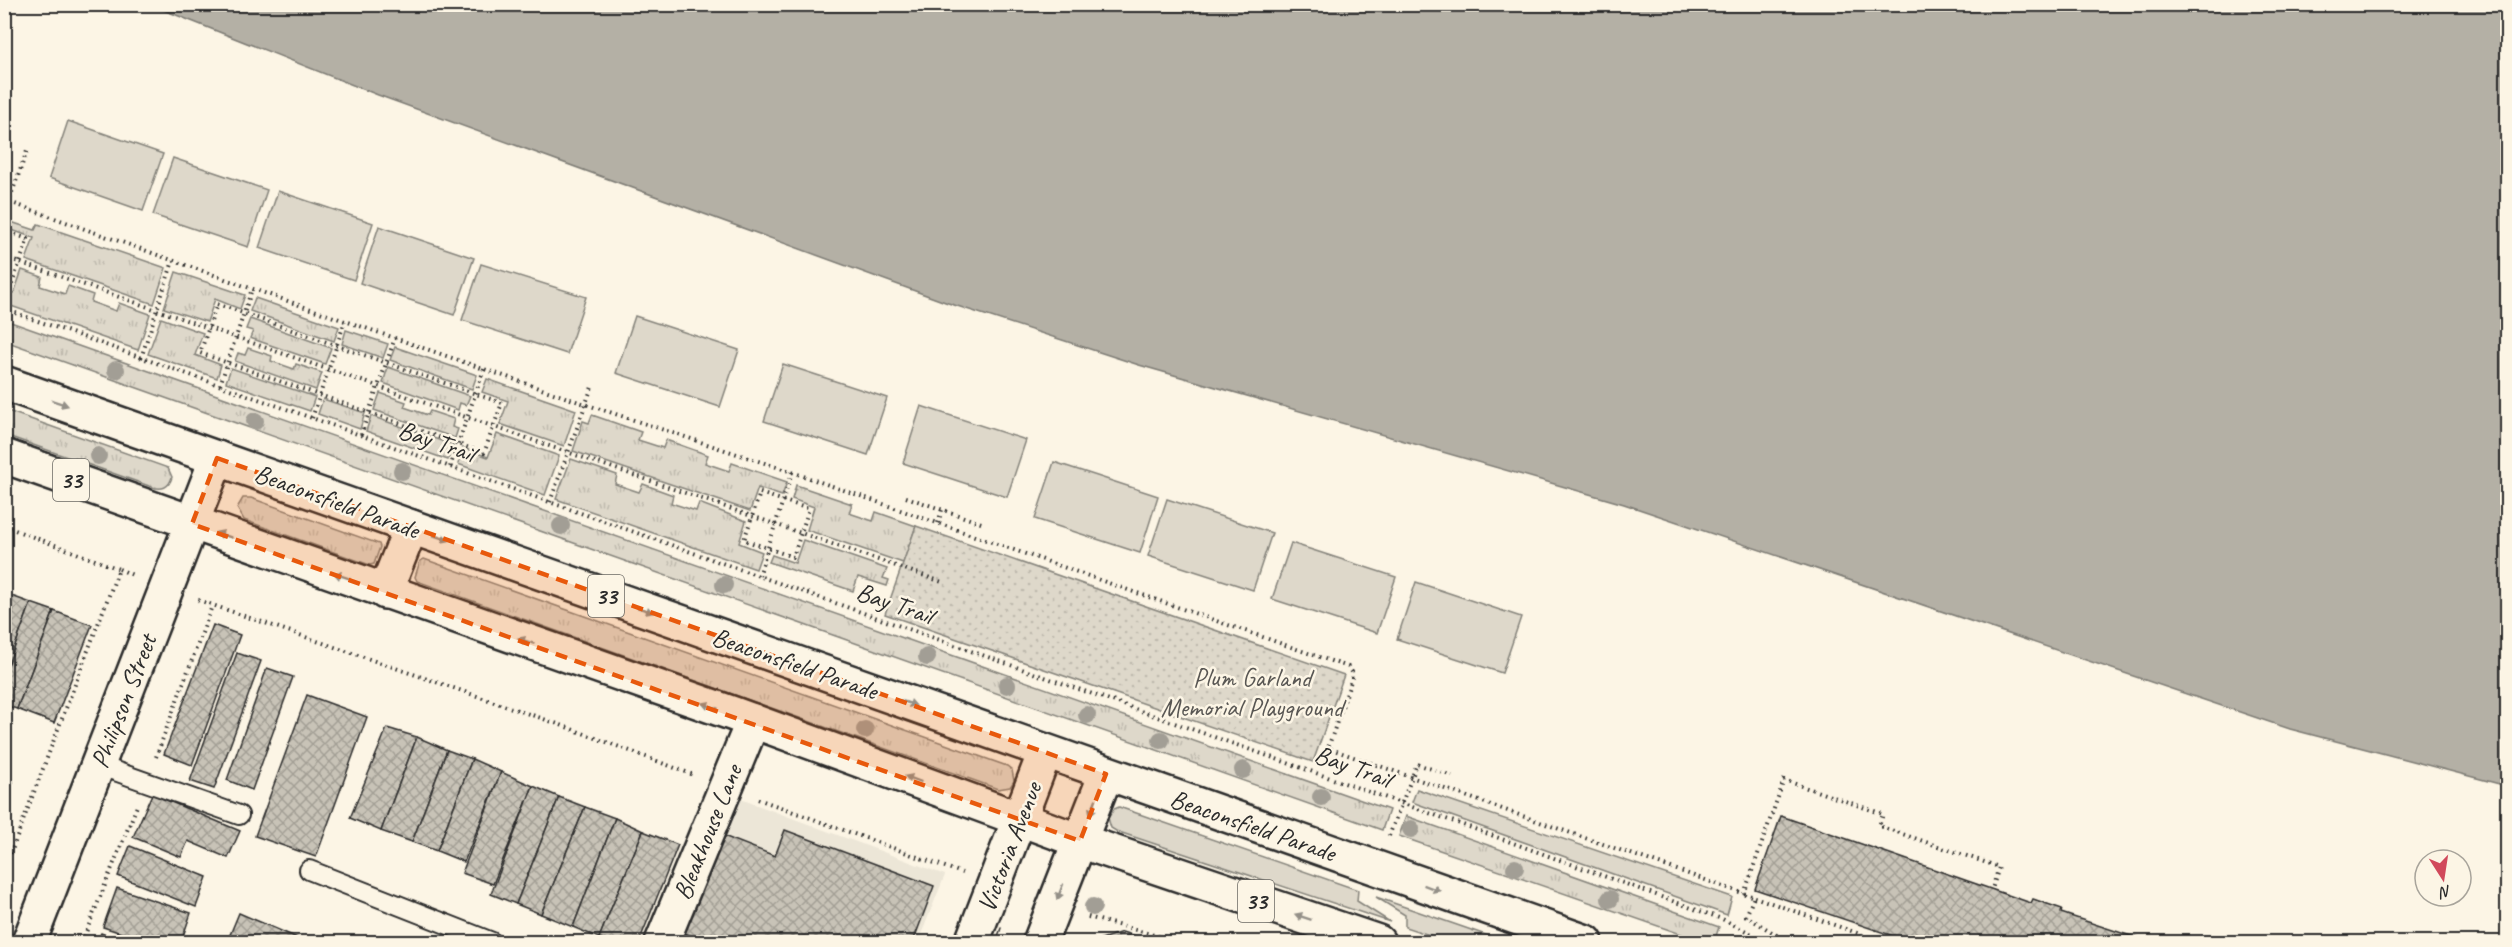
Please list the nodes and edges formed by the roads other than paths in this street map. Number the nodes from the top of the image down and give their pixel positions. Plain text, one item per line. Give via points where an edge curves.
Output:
1 (4, 383) edge
2 (4, 456) edge
3 (217, 458) junction
4 (192, 524) junction
5 (411, 527) junction
6 (385, 592) junction
7 (753, 721) junction
8 (1045, 752) junction
9 (98, 765) junction
10 (1106, 774) junction
11 (239, 815) dead end
12 (1020, 818) junction
13 (1080, 841) junction
14 (309, 870) dead end
15 (29, 942) edge
16 (492, 942) edge
17 (662, 942) edge
18 (972, 942) edge
19 (1040, 942) edge
20 (1378, 942) edge
21 (1586, 942) edge

1 -> 3 main road, Beaconsfield Parade / 33
2 - 4 main road, 33
3 - 4 main road, Philipson Street
3 - 5 main road, Beaconsfield Parade / 33
6 -> 4 main road, 33
4 - 9 main road, Philipson Street
5 - 6 main road
5 -> 8 main road, Beaconsfield Parade / 33
7 -> 6 main road, 33
12 -> 7 main road, 33
7 - 17 main road, Bleakhouse Lane
8 - 10 main road, Beaconsfield Parade / 33
8 - 12 main road, Victoria Avenue
9 - 11 lane
9 - 15 main road, Philipson Street
10 -> 13 main road
10 -> 21 main road, Beaconsfield Parade / 33
12 - 13 main road, 33
12 - 18 main road, Victoria Avenue
13 -> 19 main road
20 -> 13 main road, 33
14 - 16 lane

